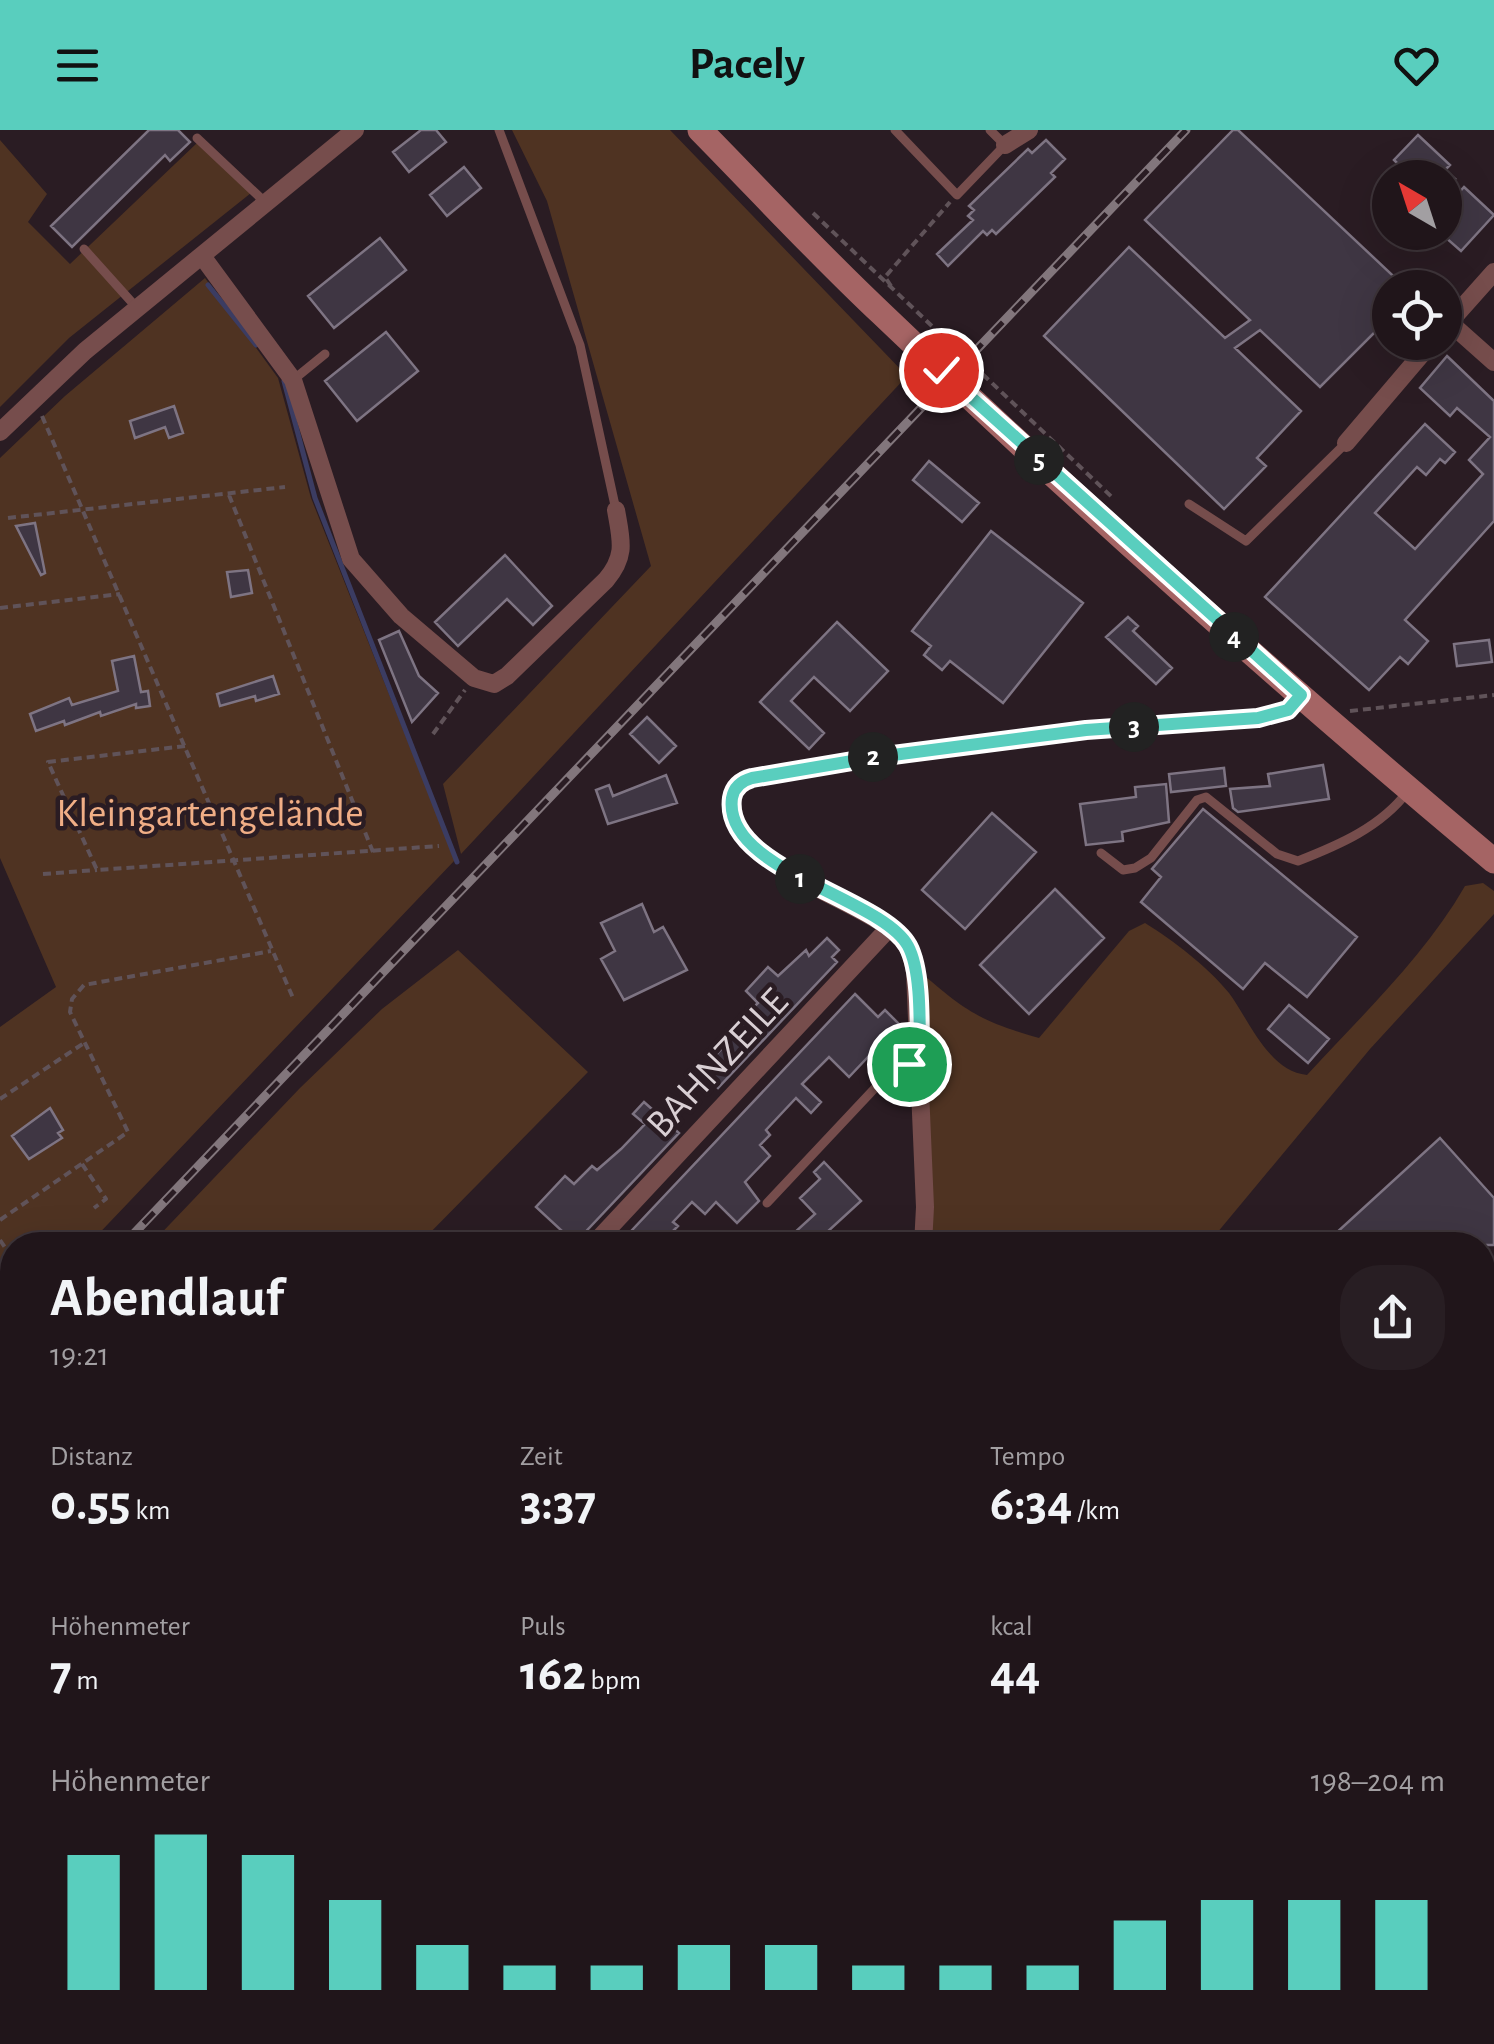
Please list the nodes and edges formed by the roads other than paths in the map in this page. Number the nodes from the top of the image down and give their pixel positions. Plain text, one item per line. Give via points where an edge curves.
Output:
1 (355, 130) edge
2 (499, 130) edge
3 (700, 130) edge
4 (895, 130) edge
5 (990, 130) edge
6 (1029, 130) edge
7 (197, 138) dead end
8 (1004, 145) junction
9 (266, 203) junction
10 (84, 248) dead end
11 (202, 256) junction
12 (1494, 272) edge
13 (1462, 307) edge
14 (138, 308) junction
15 (1462, 336) edge
16 (325, 354) dead end
17 (1417, 360) edge
18 (1494, 362) edge
19 (293, 380) junction
20 (0, 432) edge
21 (1346, 442) joint
22 (1189, 504) dead end
23 (616, 510) joint
24 (1301, 695) junction
25 (1410, 789) junction
26 (1101, 853) dead end
27 (1494, 861) edge
28 (890, 928) junction
29 (920, 1068) junction
30 (767, 1203) dead end
31 (605, 1232) edge
32 (925, 1232) edge

1 - 9 street
2 - 23 lane via 580,345
3 - 24 street
4 - 8 lane via 957,195
5 - 8 lane
6 - 8 street
7 - 9 lane
9 - 11 street
10 - 14 lane
11 - 14 street
11 - 19 street
12 - 13 street
14 - 20 street
15 - 18 street
16 - 19 lane
17 - 21 street
19 - 23 street via 350,559 401,616 482,683 507,676 618,566
21 - 22 lane via 1246,542
24 - 25 street
24 - 28 street via 1288,710 1258,718 1086,730 870,758 737,786 732,808 753,844
25 - 26 lane via 1387,816 1298,861 1277,854 1206,797 1142,865 1123,870
25 - 27 street
28 - 29 street via 908,945 915,972
28 - 31 street, BAHNZEILE
29 - 30 lane via 898,1065 890,1071
29 - 32 street

